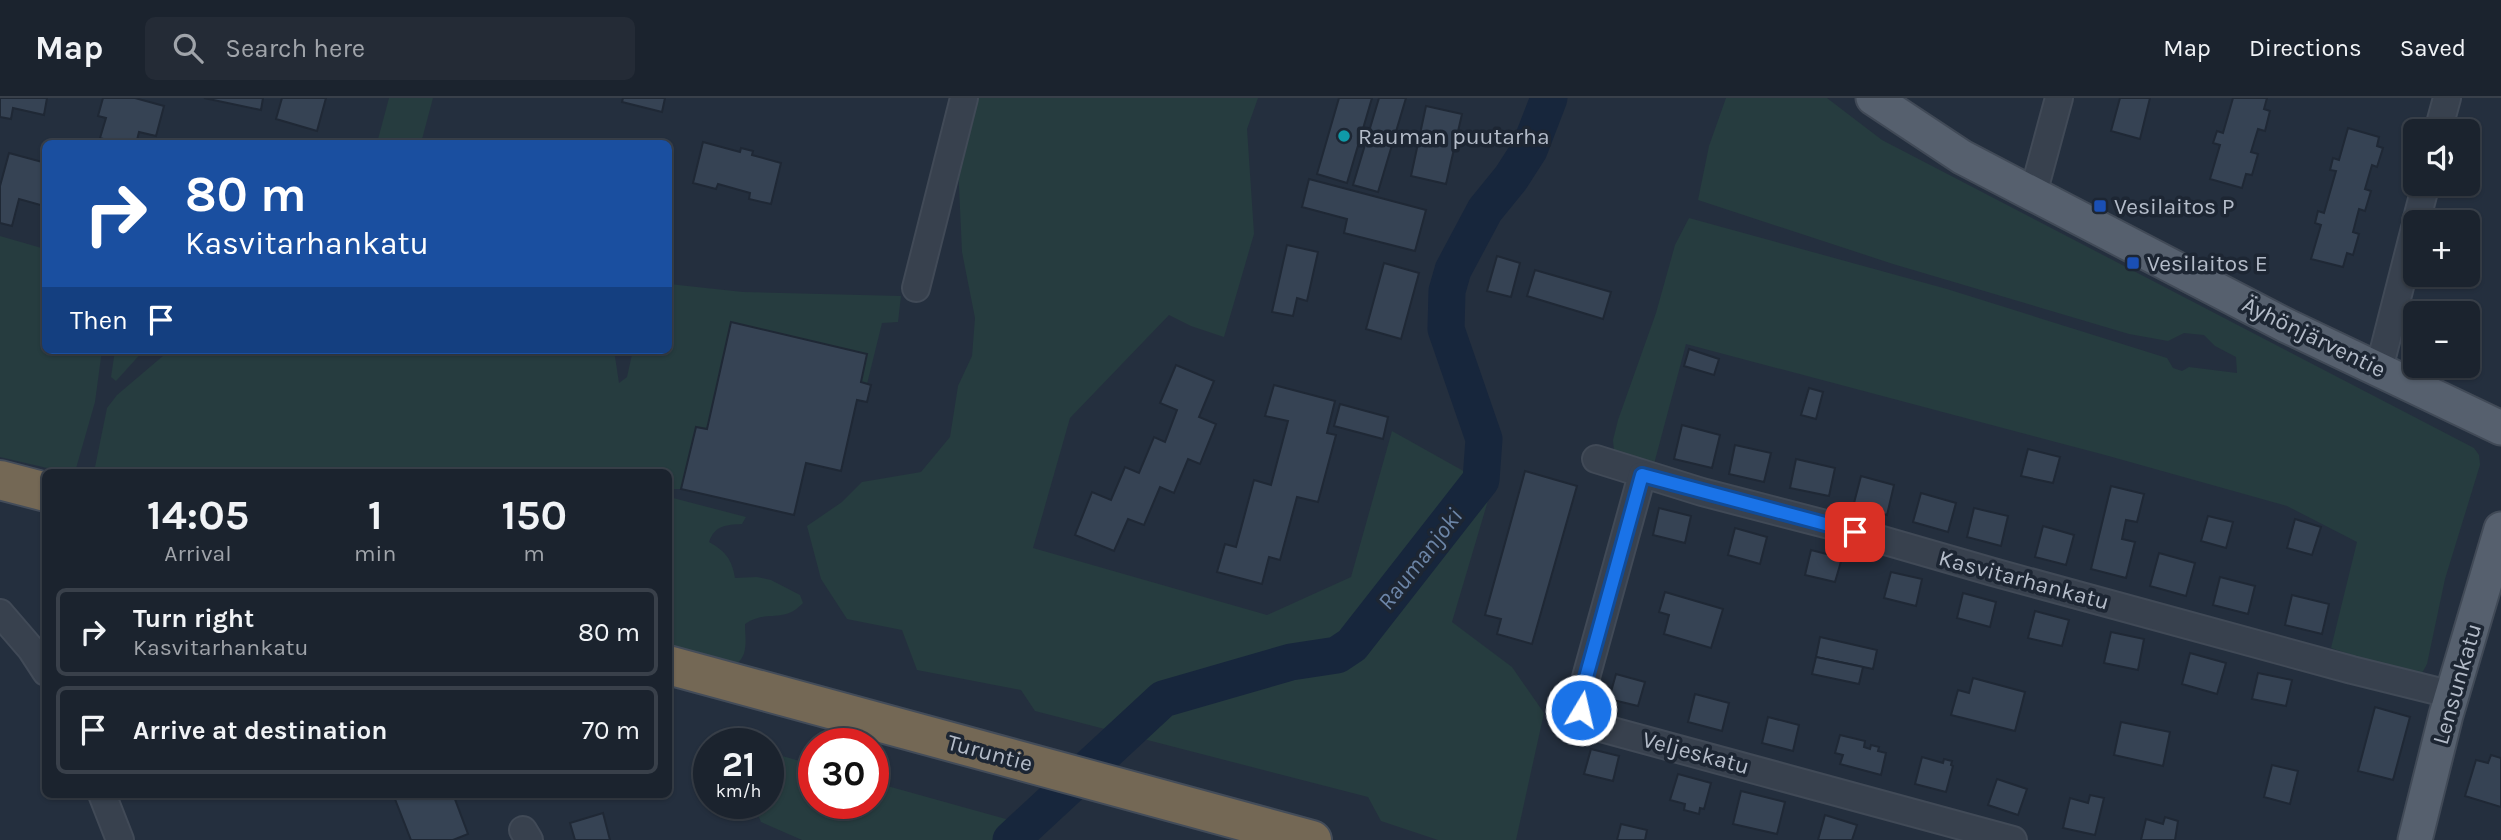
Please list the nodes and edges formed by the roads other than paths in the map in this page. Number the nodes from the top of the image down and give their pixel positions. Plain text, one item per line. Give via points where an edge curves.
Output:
1 (964, 98) edge
2 (1873, 98) edge
3 (2059, 98) edge
4 (2447, 98) edge
5 (2441, 119) edge
6 (2033, 194) junction
7 (2403, 275) edge
8 (916, 288) dead end
9 (2379, 369) junction
10 (2501, 428) edge
11 (1596, 459) dead end
12 (1642, 475) junction
13 (0, 480) edge
14 (42, 491) edge
15 (2501, 529) edge
16 (0, 613) edge
17 (42, 666) edge
18 (672, 666) edge
19 (2453, 695) junction
20 (104, 798) edge
21 (120, 840) edge
22 (1312, 840) edge
23 (2013, 840) edge
24 (2415, 840) edge

1 - 8 street
2 - 6 main road, Äyhönjärventie via 1962,157
3 - 6 street
4 - 5 street
6 - 9 main road, Äyhönjärventie
7 - 9 street
9 - 10 main road, Äyhönjärventie
11 - 12 street, Kasvitarhankatu
12 - 19 street, Kasvitarhankatu
12 - 23 street, Veljeskatu via 1580,699 1583,718 1590,725
13 - 14 highway
15 - 19 main road, Lensunkatu
16 - 17 street
18 - 22 highway, Turuntie
19 - 24 main road, Lensunkatu
20 - 21 street

